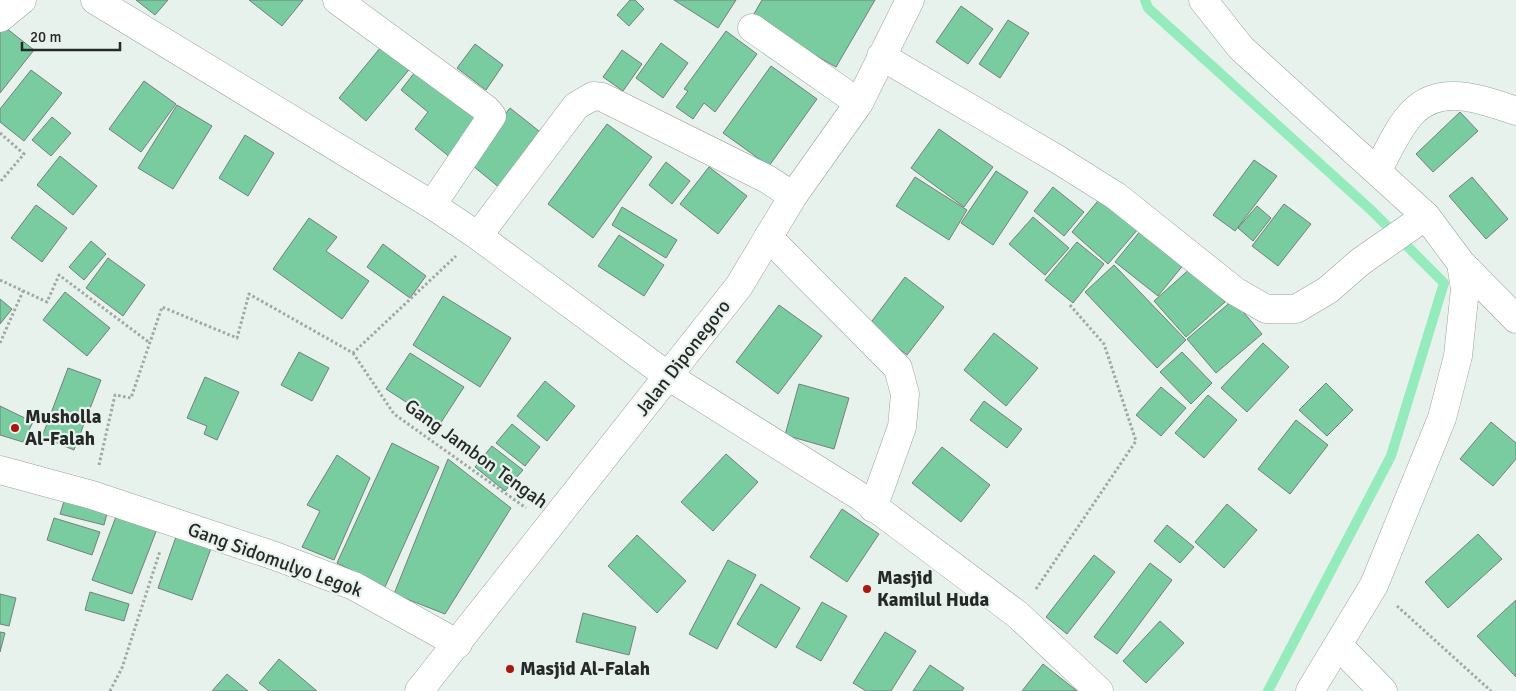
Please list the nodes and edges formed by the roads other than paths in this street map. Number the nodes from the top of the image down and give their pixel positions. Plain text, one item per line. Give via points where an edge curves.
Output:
1 (22, 0) edge
2 (95, 0) edge
3 (337, 0) edge
4 (910, 0) edge
5 (1202, 0) edge
6 (0, 18) edge
7 (752, 28) dead end
8 (881, 56) junction
9 (860, 103) junction
10 (1516, 111) edge
11 (1377, 171) junction
12 (793, 196) junction
13 (432, 205) junction
14 (1418, 221) junction
15 (478, 236) junction
16 (768, 237) junction
17 (1461, 262) junction
18 (1516, 320) edge
19 (668, 376) junction
20 (0, 470) edge
21 (873, 508) junction
22 (458, 644) junction
23 (1339, 646) junction
24 (419, 691) edge
25 (1099, 691) edge
26 (1310, 691) edge
27 (1383, 691) edge

1 - 6 street
2 - 13 street
3 - 13 street via 490,112 491,121
4 - 8 street, Jalan Diponegoro
5 - 11 street via 1241,48
7 - 9 street
8 - 9 street, Jalan Diponegoro
8 - 14 street via 1116,196 1235,290 1266,309 1296,309 1328,290 1360,262
9 - 12 street, Jalan Diponegoro
10 - 11 street via 1462,95 1436,98 1422,104 1412,113
11 - 14 street
12 - 15 street via 768,179 602,97 593,96 576,106
12 - 16 street, Jalan Diponegoro
13 - 15 street
14 - 17 street
15 - 19 street
16 - 19 street, Jalan Diponegoro via 739,286
16 - 21 street via 898,368 905,394 902,427
17 - 18 street
17 - 23 street via 1465,289 1463,318 1458,356 1442,418 1374,586
19 - 21 street
19 - 22 street, Jalan Diponegoro
20 - 22 street, Gang Sidomulyo Legok via 92,495 354,586
21 - 25 street via 1018,615
22 - 24 street, Jalan Diponegoro
23 - 26 street
23 - 27 street

